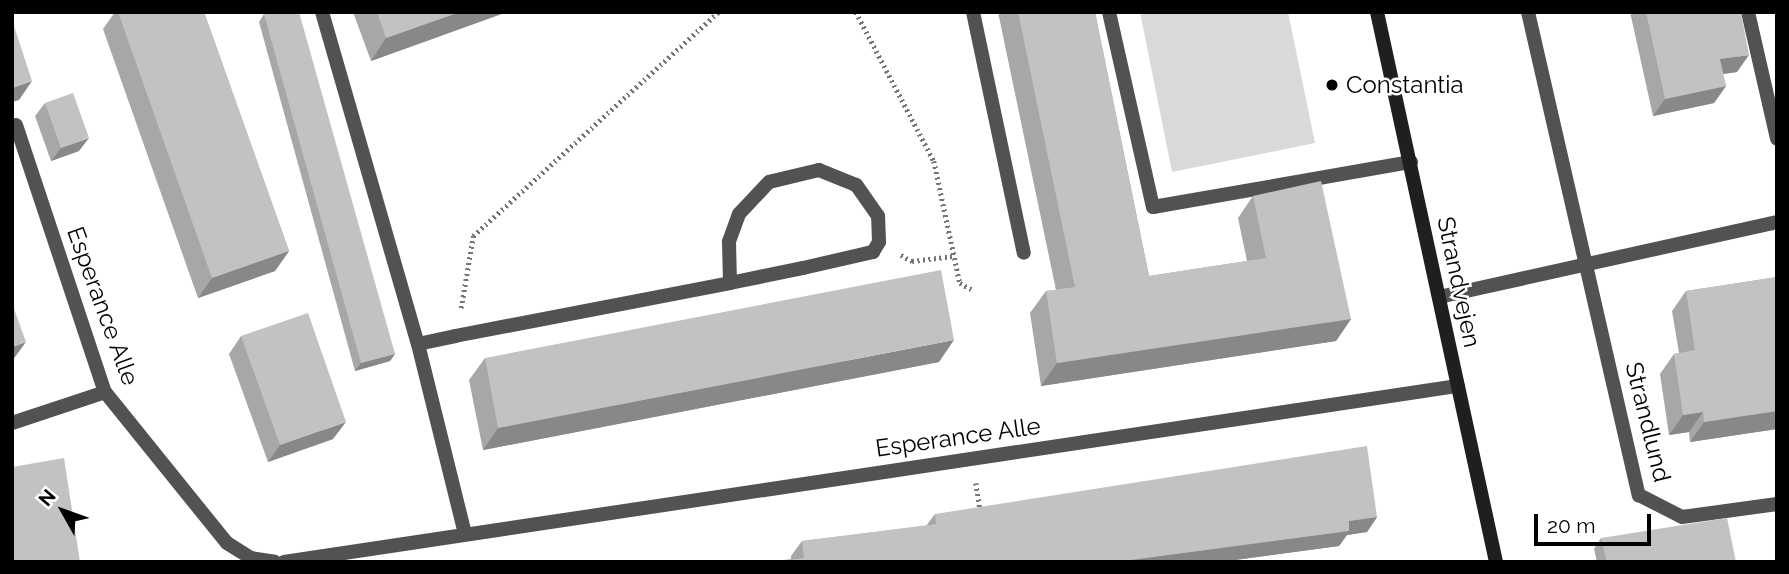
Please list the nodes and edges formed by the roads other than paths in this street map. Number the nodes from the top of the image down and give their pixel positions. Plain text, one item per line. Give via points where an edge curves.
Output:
1 (322, 12) edge
2 (973, 12) edge
3 (1110, 12) edge
4 (1377, 12) edge
5 (1528, 12) edge
6 (1748, 12) edge
7 (16, 125) dead end
8 (1777, 139) edge
9 (1411, 162) junction
10 (1777, 222) edge
11 (1024, 253) dead end
12 (1587, 264) junction
13 (730, 283) junction
14 (1439, 297) junction
15 (418, 344) junction
16 (1458, 386) junction
17 (105, 393) junction
18 (12, 423) edge
19 (1777, 504) edge
20 (465, 534) junction
21 (371, 555) edge
22 (275, 562) edge
23 (284, 562) edge
24 (1496, 562) edge

1 - 15 street
2 - 11 street
3 - 9 street via 1153,207
4 - 9 main road, Strandvejen
5 - 12 street, Strandlund
6 - 8 street
7 - 17 street, Esperance Alle
9 - 14 main road, Strandvejen
10 - 12 street
12 - 14 street
12 - 19 street, Strandlund via 1639,495 1682,517
13 - 13 street via 873,252 878,242 878,216 856,185 819,170 769,183 736,223 729,242
13 - 15 street
14 - 16 main road, Strandvejen
15 - 20 street
16 - 20 street, Esperance Alle
16 - 24 main road, Strandvejen
17 - 18 street
17 - 22 street, Esperance Alle via 228,543 251,558
20 - 21 street, Esperance Alle
21 - 23 street, Esperance Alle

